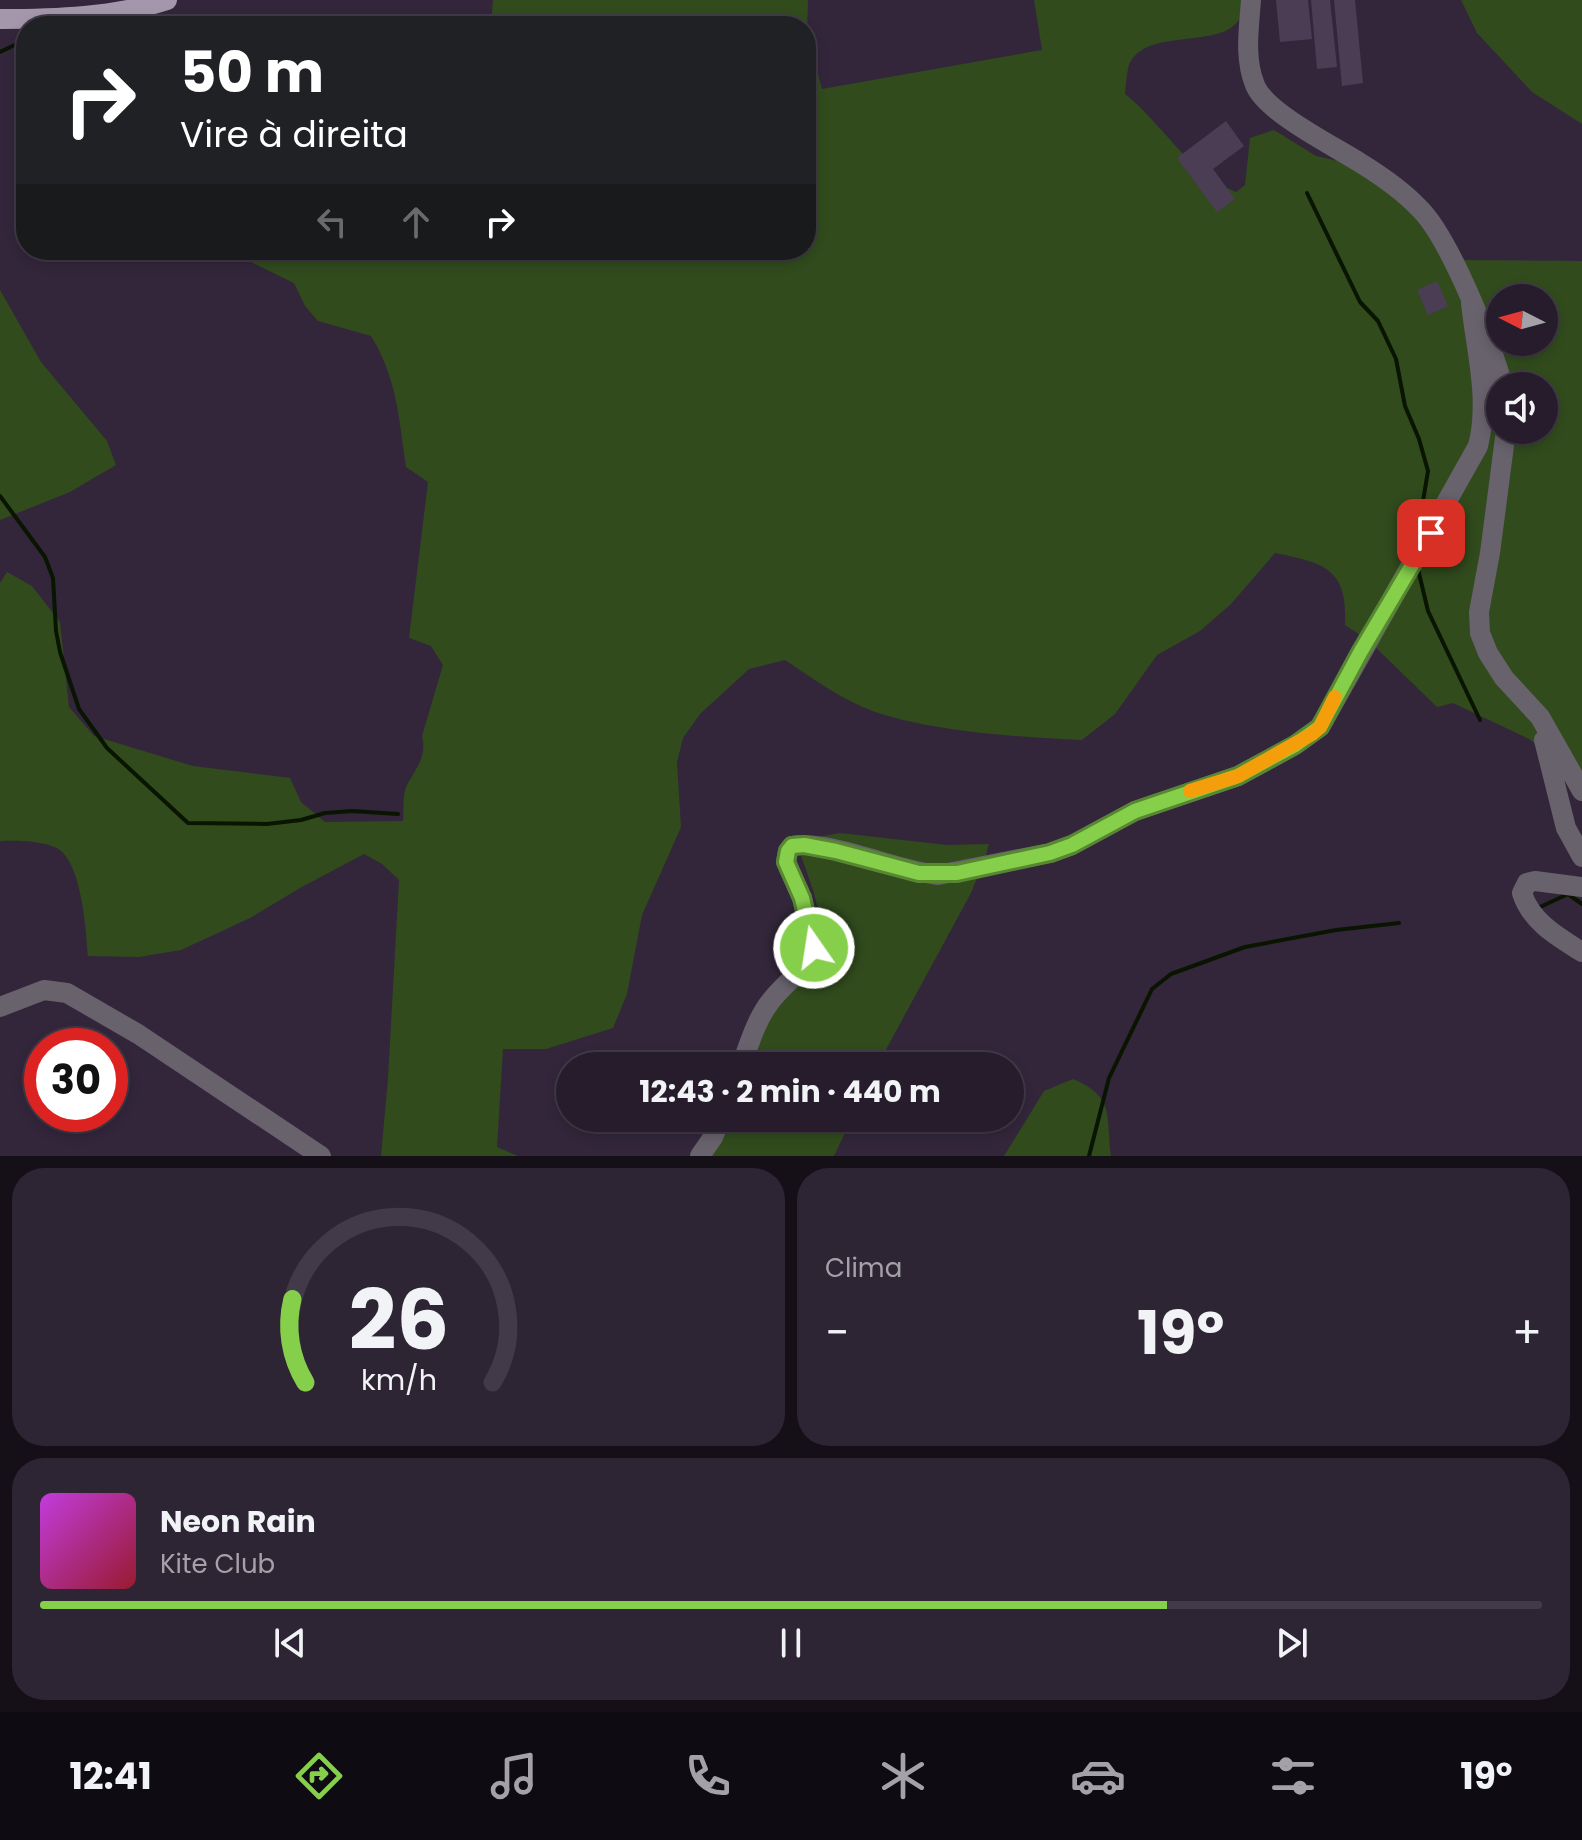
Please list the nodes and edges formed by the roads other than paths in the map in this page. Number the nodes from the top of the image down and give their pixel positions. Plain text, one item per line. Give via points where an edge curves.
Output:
1 (167, 0) edge
2 (1251, 0) edge
3 (50, 16) edge
4 (1471, 303) junction
5 (1498, 372) edge
6 (1504, 444) edge
7 (1540, 717) junction
8 (1582, 791) edge
9 (1582, 857) edge
10 (1582, 887) edge
11 (1582, 952) edge
12 (0, 1007) edge
13 (747, 1052) edge
14 (715, 1132) edge
15 (321, 1156) edge
16 (700, 1156) edge

1 - 3 main road
2 - 4 street via 1249,67 1256,89 1423,211
4 - 5 street
4 - 13 street via 1484,395 1478,446 1320,727 1238,776 1135,811 1050,853 938,875 792,846 786,862 802,898 814,948 768,1004
6 - 7 street via 1480,633 1504,678
7 - 8 street
7 - 9 street via 1566,828
10 - 11 street via 1535,881 1522,893 1545,927
12 - 15 street via 44,990 67,993
14 - 16 street

